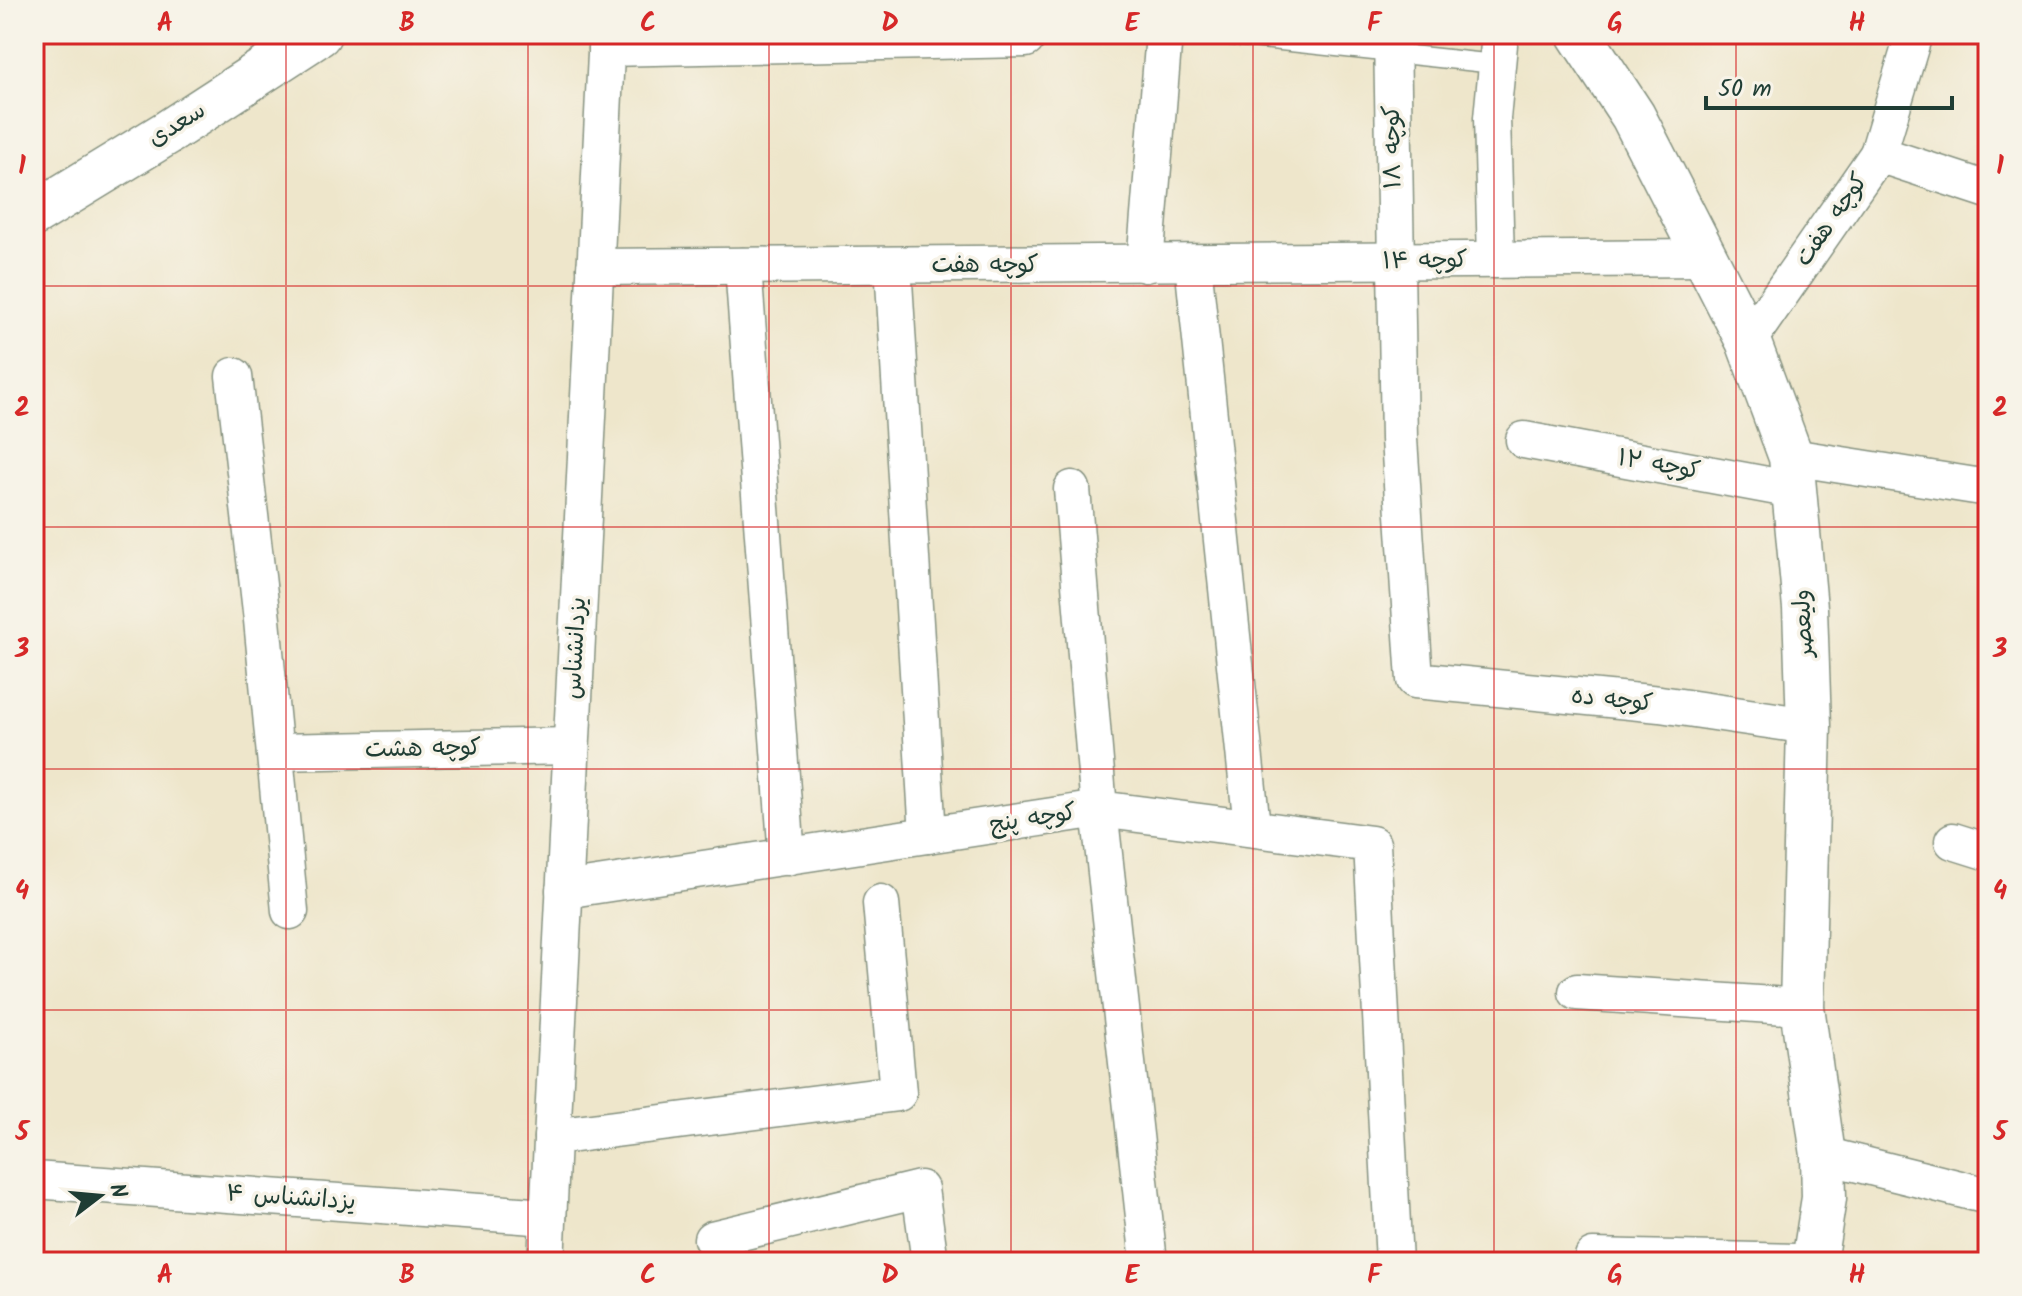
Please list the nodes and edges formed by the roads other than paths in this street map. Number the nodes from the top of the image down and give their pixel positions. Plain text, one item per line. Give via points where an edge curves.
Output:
1 (319, 34) edge
2 (1164, 34) edge
3 (1215, 34) edge
4 (1579, 34) edge
5 (1914, 34) edge
6 (1026, 39) dead end
7 (606, 41) edge
8 (1392, 43) edge
9 (1497, 49) edge
10 (1878, 154) junction
11 (1988, 190) edge
12 (34, 214) edge
13 (1705, 258) junction
14 (1496, 260) junction
15 (1396, 261) junction
16 (1193, 263) junction
17 (1145, 264) junction
18 (893, 265) junction
19 (743, 266) junction
20 (595, 267) junction
21 (1748, 341) junction
22 (234, 376) dead end
23 (1524, 440) dead end
24 (1792, 473) junction
25 (1988, 488) edge
26 (1072, 489) dead end
27 (1415, 680) joint
28 (1809, 726) junction
29 (571, 746) junction
30 (275, 752) junction
31 (1099, 809) junction
32 (1252, 827) junction
33 (928, 835) junction
34 (1953, 841) dead end
35 (1988, 852) edge
36 (787, 857) junction
37 (564, 890) junction
38 (881, 903) dead end
39 (290, 911) dead end
40 (1577, 992) dead end
41 (1802, 1007) junction
42 (552, 1137) junction
43 (1823, 1155) junction
44 (34, 1180) edge
45 (1988, 1196) edge
46 (548, 1217) junction
47 (712, 1239) dead end
48 (1593, 1257) dead end
49 (546, 1262) edge
50 (930, 1262) edge
51 (1149, 1262) edge
52 (1394, 1262) edge
53 (1796, 1262) edge
54 (1814, 1262) edge

1 - 12 street, سعدی
2 - 17 street
3 - 8 lane
4 - 13 street, ولیعصر via 1633,116
5 - 10 street
6 - 7 street
7 - 20 street, یزدانشناس
8 - 9 lane
8 - 15 street, کوچه ۱۸
9 - 14 street via 1492,118
10 - 11 street, کوچه هفت
10 - 21 street, کوچه هفت
13 - 14 street, کوچه ۱۴
13 - 21 street, ولیعصر
14 - 15 street, کوچه ۱۴
15 - 16 street, کوچه ۱۴
15 - 27 street, کوچه ۱۸ via 1399,439
16 - 17 street, کوچه ۱۴
16 - 32 street
17 - 18 street, کوچه هفت
18 - 19 street, کوچه هفت
18 - 33 street
19 - 20 street, کوچه هفت
19 - 36 street
20 - 29 street, یزدانشناس
21 - 24 street, ولیعصر
22 - 30 street
23 - 24 street, کوچه ۱۲
24 - 25 street
24 - 28 street, ولیعصر
26 - 31 street
27 - 28 street, کوچه ده via 1660,704
28 - 41 street, ولیعصر
29 - 30 street, کوچه هشت
29 - 37 street, یزدانشناس
30 - 39 street
31 - 32 street
31 - 33 street, کوچه پنج
31 - 51 street, کوچه پنج
32 - 52 street via 1372,844
33 - 36 street, کوچه پنج
34 - 35 street
36 - 37 street, کوچه پنج
37 - 42 street, یزدانشناس
38 - 42 street via 898,1093
40 - 41 street
41 - 43 street, ولیعصر
42 - 46 street, یزدانشناس
43 - 45 street
43 - 54 street, ولیعصر via 1824,1198
44 - 46 street, یزدانشناس ۴
46 - 49 street, یزدانشناس
47 - 50 street via 920,1189
48 - 53 street

